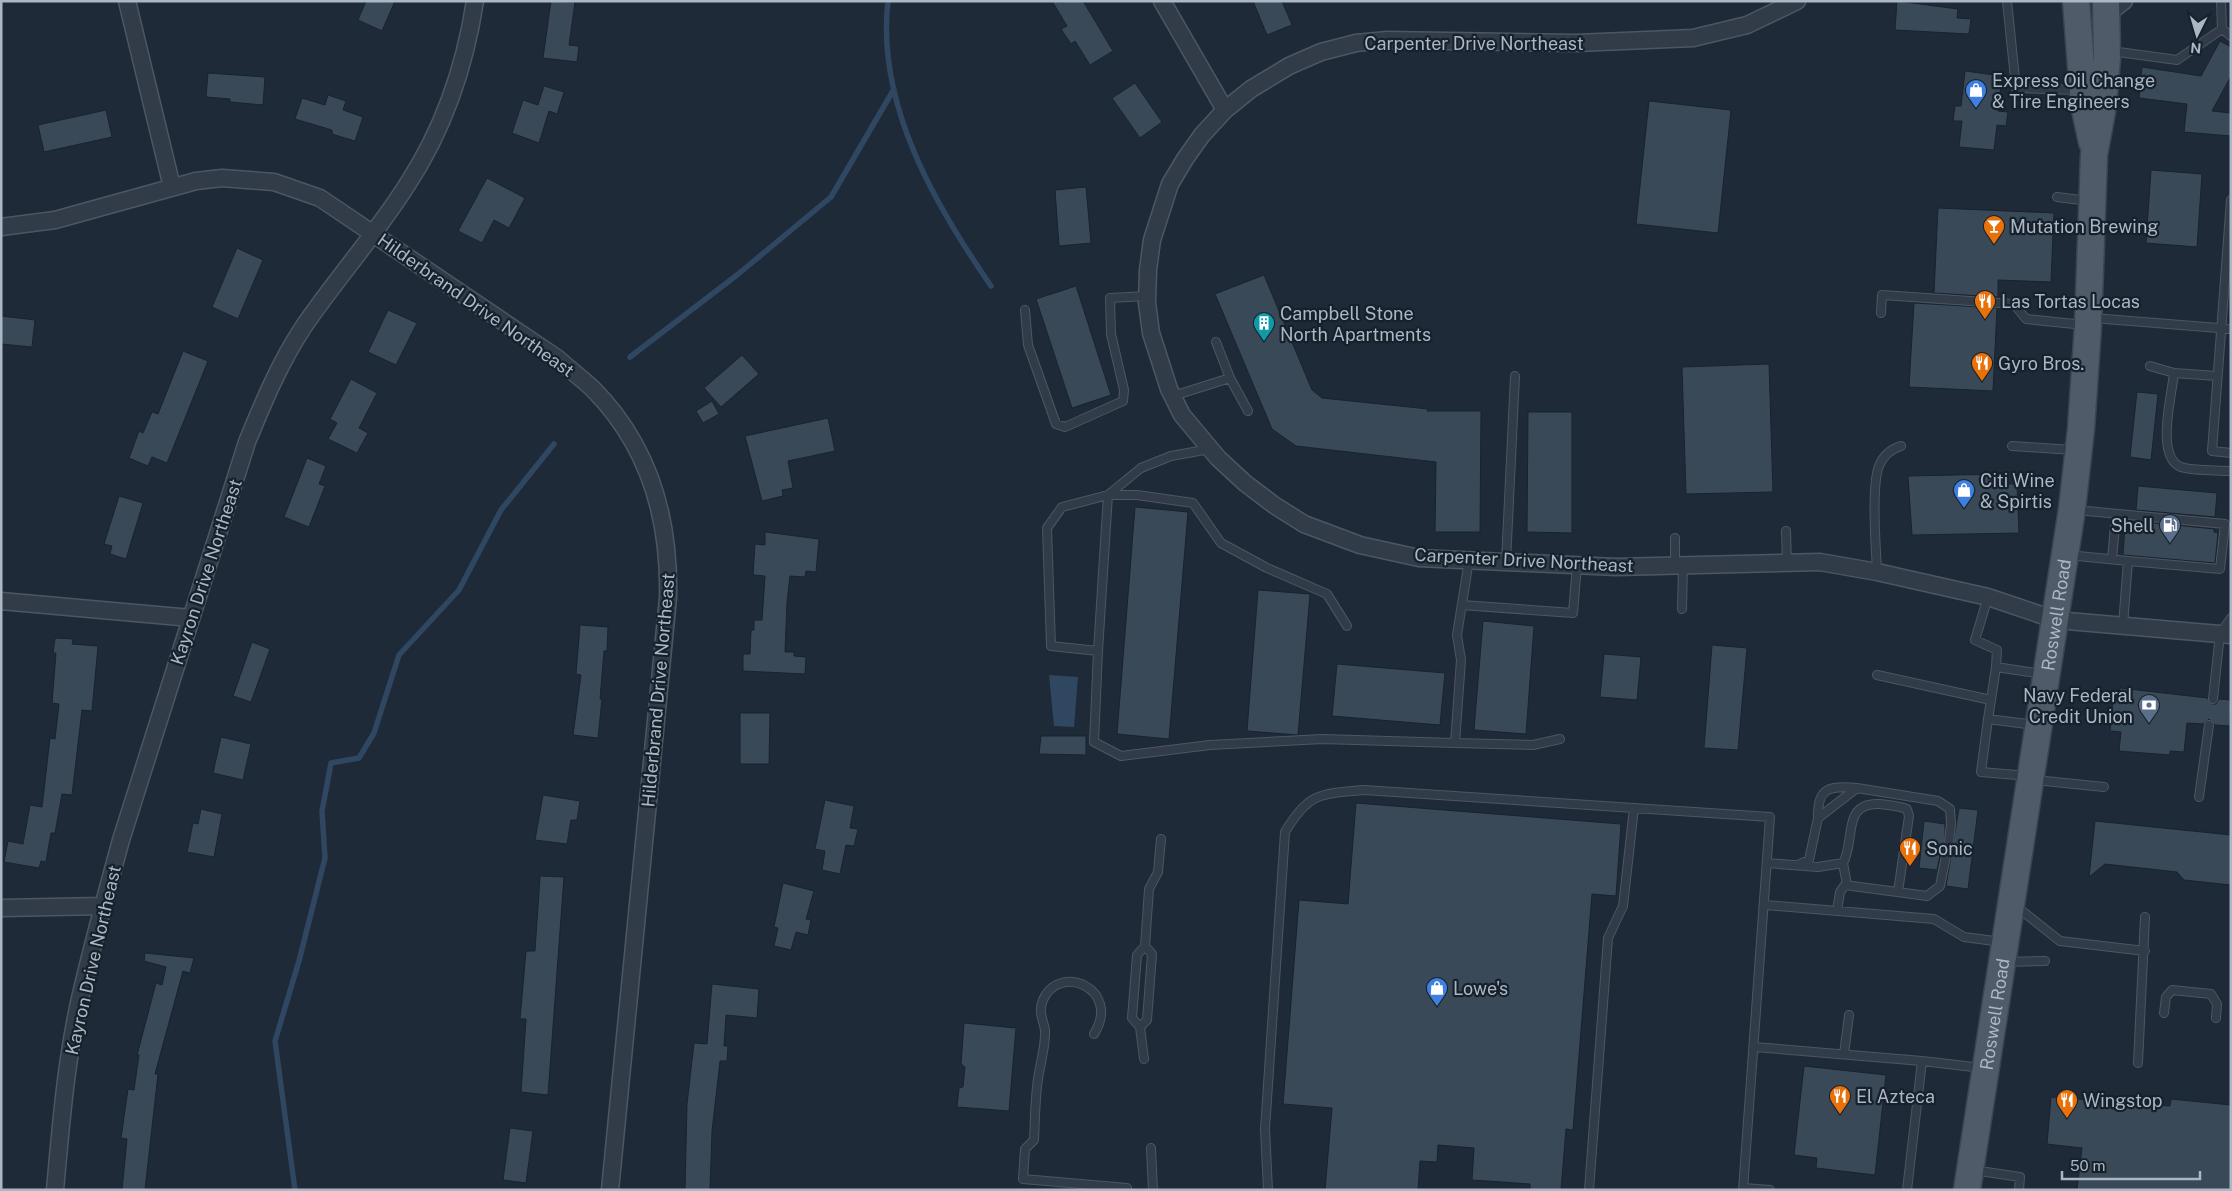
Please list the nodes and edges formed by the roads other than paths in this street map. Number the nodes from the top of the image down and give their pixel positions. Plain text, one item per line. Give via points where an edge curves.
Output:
1 (127, 1) edge
2 (475, 1) edge
3 (1162, 1) edge
4 (1797, 1) edge
5 (2007, 1) edge
6 (2221, 1) edge
7 (2112, 6) edge
8 (2074, 7) edge
9 (2222, 29) junction
10 (2231, 36) edge
11 (2107, 51) junction
12 (2082, 90) junction
13 (1225, 110) junction
14 (2094, 154) junction
15 (172, 187) junction
16 (2058, 197) dead end
17 (2231, 200) edge
18 (2094, 202) junction
19 (1, 227) edge
20 (372, 233) junction
21 (1148, 296) junction
22 (1025, 310) dead end
23 (1881, 313) dead end
24 (2088, 322) junction
25 (2220, 328) junction
26 (2231, 329) edge
27 (1216, 342) dead end
28 (2150, 366) dead end
29 (2174, 373) junction
30 (1515, 376) dead end
31 (2217, 376) junction
32 (1230, 378) junction
33 (1172, 396) junction
34 (1248, 411) dead end
35 (1901, 446) dead end
36 (2012, 446) dead end
37 (1210, 449) junction
38 (2079, 450) junction
39 (2231, 453) edge
40 (2231, 471) edge
41 (1108, 495) junction
42 (2072, 509) junction
43 (2116, 514) junction
44 (2152, 518) junction
45 (2178, 520) junction
46 (2203, 522) junction
47 (2151, 527) dead end
48 (2177, 529) dead end
49 (1786, 531) dead end
50 (2202, 531) dead end
51 (1674, 538) dead end
52 (2066, 555) junction
53 (2112, 559) junction
54 (1469, 560) junction
55 (2128, 561) junction
56 (1506, 562) junction
57 (1787, 563) junction
58 (1577, 565) junction
59 (1679, 566) junction
60 (1877, 572) junction
61 (1988, 597) junction
62 (1, 601) edge
63 (1462, 605) junction
64 (1682, 609) dead end
65 (191, 618) junction
66 (2231, 618) edge
67 (2056, 620) junction
68 (2123, 625) junction
69 (1347, 626) dead end
70 (2225, 635) edge
71 (1098, 651) junction
72 (1996, 667) junction
73 (1877, 675) dead end
74 (2047, 675) junction
75 (2213, 699) dead end
76 (1991, 700) junction
77 (1988, 718) junction
78 (2209, 725) dead end
79 (2040, 726) junction
80 (1560, 738) dead end
81 (1455, 743) junction
82 (2031, 778) junction
83 (2104, 787) dead end
84 (1857, 788) junction
85 (1901, 795) junction
86 (2199, 797) dead end
87 (1899, 806) junction
88 (1634, 808) junction
89 (1818, 818) junction
90 (1161, 839) dead end
91 (1949, 842) dead end
92 (1947, 851) dead end
93 (1767, 863) junction
94 (1843, 863) junction
95 (1796, 866) junction
96 (1847, 885) junction
97 (1898, 892) junction
98 (2012, 903) junction
99 (1765, 905) junction
100 (103, 906) junction
101 (1, 908) edge
102 (1837, 911) junction
103 (2146, 917) dead end
104 (1145, 946) junction
105 (2145, 951) junction
106 (2004, 952) junction
107 (2045, 961) dead end
108 (2164, 1013) dead end
109 (1849, 1015) dead end
110 (2216, 1018) dead end
111 (1140, 1027) junction
112 (1094, 1034) dead end
113 (1754, 1047) junction
114 (1844, 1054) junction
115 (1144, 1059) dead end
116 (1922, 1061) junction
117 (2138, 1063) dead end
118 (1986, 1069) junction
119 (1151, 1148) dead end
120 (1969, 1180) edge
121 (1127, 1188) dead end
122 (1743, 1189) edge
123 (55, 1190) edge
124 (610, 1190) edge
125 (1153, 1190) edge
126 (1268, 1190) edge
127 (1589, 1190) edge
128 (1770, 1190) edge
129 (1907, 1190) edge
130 (2019, 1190) edge

1 - 15 street
2 - 20 street, Kayron Drive Northeast via 456,82 436,133 408,185
3 - 13 street
4 - 13 street, Carpenter Drive Northeast via 1764,19 1729,31 1664,40 1525,43 1387,40 1356,44 1321,52 1289,66
5 - 12 lane via 2016,88
6 - 9 lane
7 - 11 main road, Roswell Road
8 - 12 main road, Roswell Road
9 - 10 lane
9 - 11 lane via 2177,60
11 - 14 main road, Roswell Road via 2103,106
12 - 14 main road, Roswell Road
13 - 21 street, Carpenter Drive Northeast via 1202,134 1170,184 1152,240
14 - 18 main road, Roswell Road
15 - 19 street, Hilderbrand Drive Northeast via 55,220
15 - 20 street, Hilderbrand Drive Northeast via 222,178 274,182 320,198
16 - 18 lane
17 - 25 lane
18 - 24 main road, Roswell Road
20 - 65 street, Kayron Drive Northeast via 303,328 268,392 247,442
20 - 124 street, Hilderbrand Drive Northeast via 557,358 592,388 619,420 640,455 656,493 666,533 668,598
21 - 22 lane via 1110,298 1111,334 1124,390 1123,401 1065,427 1056,424 1028,345
21 - 33 street, Carpenter Drive Northeast via 1151,333
23 - 24 lane via 1882,295 2014,304 2026,319
24 - 25 lane
24 - 38 main road, Roswell Road
25 - 26 lane
25 - 31 lane
27 - 32 lane
28 - 29 lane
29 - 31 lane
29 - 40 lane via 2166,442 2169,456 2181,467
30 - 56 lane
31 - 39 lane via 2212,451
32 - 33 lane
32 - 34 lane
33 - 37 street, Carpenter Drive Northeast via 1182,415
35 - 60 lane via 1892,448 1879,465 1875,480
36 - 38 lane
37 - 41 lane via 1171,456 1141,468
37 - 54 street, Carpenter Drive Northeast via 1245,483 1304,524 1360,545 1419,558
38 - 42 main road, Roswell Road
41 - 69 lane via 1137,495 1194,503 1221,543 1328,594
41 - 71 lane
41 - 71 lane via 1062,507 1047,528 1051,646
42 - 43 lane
42 - 52 main road, Roswell Road
43 - 44 lane
43 - 53 lane
44 - 45 lane
44 - 47 lane
45 - 46 lane
45 - 48 lane
46 - 50 lane
46 - 55 lane via 2225,524 2220,569 2149,560
49 - 57 lane
51 - 59 lane
52 - 53 lane
52 - 67 main road, Roswell Road
53 - 55 lane
54 - 56 street, Carpenter Drive Northeast
54 - 63 lane
55 - 68 lane
56 - 58 street, Carpenter Drive Northeast
57 - 59 street, Carpenter Drive Northeast
57 - 60 street, Carpenter Drive Northeast via 1820,562
58 - 59 street, Carpenter Drive Northeast
58 - 63 lane via 1573,613
59 - 64 lane
60 - 61 street, Carpenter Drive Northeast
61 - 67 street, Carpenter Drive Northeast
61 - 72 lane via 1975,640 1997,650
62 - 65 street
63 - 81 lane via 1457,634 1461,660
65 - 100 street, Kayron Drive Northeast
66 - 70 lane
67 - 68 street, Carpenter Drive Northeast
67 - 74 main road, Roswell Road
68 - 70 street, Carpenter Drive Northeast
70 - 75 lane
71 - 81 lane via 1094,742 1121,756 1210,745 1322,739
72 - 74 lane
72 - 76 lane
73 - 76 lane
74 - 79 main road, Roswell Road
76 - 77 lane
77 - 79 lane
77 - 82 lane via 1981,772
78 - 86 lane
79 - 82 main road, Roswell Road
80 - 81 lane via 1533,744
82 - 83 lane
82 - 98 main road, Roswell Road
84 - 85 lane
84 - 89 lane
84 - 89 lane via 1838,786 1822,794 1818,799
85 - 87 lane
85 - 91 lane via 1938,801 1950,809
87 - 94 lane via 1868,804 1859,808 1852,822
87 - 97 lane via 1907,810 1909,816
88 - 93 lane via 1770,817
88 - 126 lane via 1364,790 1323,794 1299,809 1285,832 1264,1129
88 - 127 lane via 1623,906 1608,938
89 - 95 lane via 1809,860
90 - 104 lane via 1158,872 1150,889
92 - 97 lane via 1940,886 1927,896
93 - 95 lane
93 - 99 lane
94 - 95 lane via 1818,868
94 - 96 lane
96 - 97 lane
96 - 102 lane via 1840,892
98 - 105 lane via 2060,941
98 - 106 main road, Roswell Road
99 - 102 lane
99 - 113 lane
100 - 101 street
100 - 123 street, Kayron Drive Northeast via 81,996 65,1086
102 - 106 lane via 1934,919 1964,937
103 - 105 lane
104 - 111 lane via 1152,954 1147,1020
104 - 111 lane via 1137,955 1132,1018
105 - 117 lane
106 - 107 lane
106 - 118 main road, Roswell Road
108 - 110 lane via 2166,997 2172,990 2211,994 2217,1004
109 - 114 lane
111 - 115 lane
112 - 121 lane via 1102,1014 1101,1004 1088,987 1068,982 1049,990 1040,1009 1045,1030 1036,1090 1034,1140 1025,1148 1023,1179
113 - 114 lane
113 - 122 lane
114 - 116 lane
116 - 118 lane
116 - 129 lane
118 - 120 main road, Roswell Road
119 - 125 lane
120 - 130 lane via 2020,1177
122 - 128 lane

